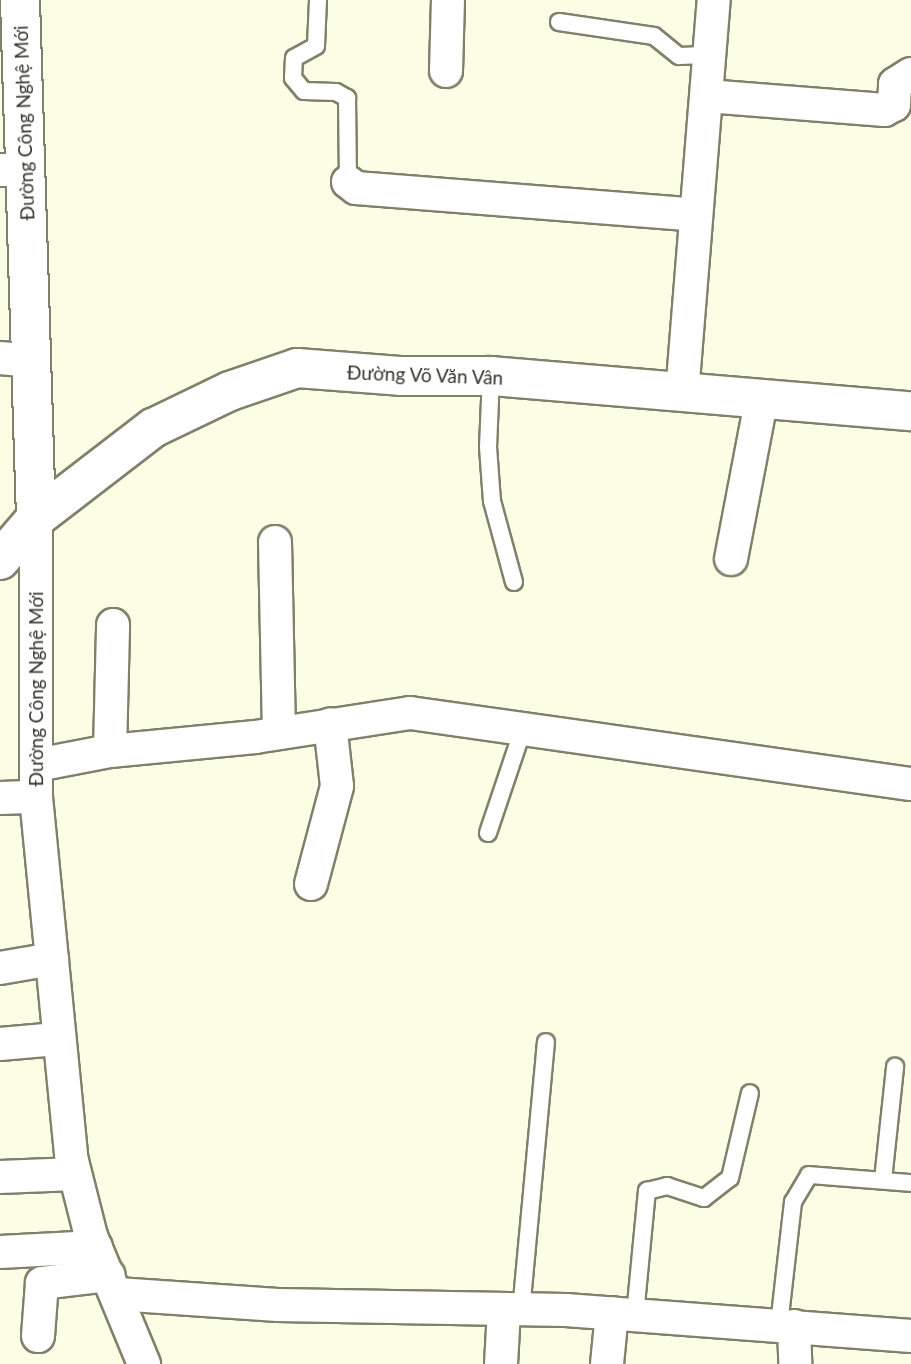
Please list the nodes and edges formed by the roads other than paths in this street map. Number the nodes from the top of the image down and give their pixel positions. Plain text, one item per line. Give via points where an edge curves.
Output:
1 (20, 0) edge
2 (318, 0) edge
3 (448, 0) edge
4 (714, 0) edge
5 (559, 22) dead end
6 (712, 55) junction
7 (446, 71) dead end
8 (911, 74) edge
9 (707, 96) junction
10 (13, 170) edge
11 (348, 182) joint
12 (696, 215) junction
13 (16, 359) edge
14 (491, 376) junction
15 (682, 394) junction
16 (761, 401) junction
17 (911, 411) edge
18 (36, 518) junction
19 (275, 542) dead end
20 (3, 553) edge
21 (731, 559) dead end
22 (514, 582) dead end
23 (113, 625) dead end
24 (330, 724) junction
25 (523, 729) junction
26 (279, 733) junction
27 (110, 751) junction
28 (37, 765) junction
29 (911, 784) edge
30 (36, 797) junction
31 (0, 798) edge
32 (488, 833) dead end
33 (311, 884) dead end
34 (52, 959) junction
35 (0, 968) edge
36 (57, 1039) junction
37 (545, 1042) dead end
38 (0, 1044) edge
39 (895, 1067) dead end
40 (750, 1093) dead end
41 (75, 1174) junction
42 (0, 1177) edge
43 (883, 1180) junction
44 (911, 1182) edge
45 (96, 1247) junction
46 (0, 1252) edge
47 (113, 1284) junction
48 (513, 1311) junction
49 (624, 1314) junction
50 (786, 1326) junction
51 (38, 1336) dead end
52 (911, 1336) edge
53 (144, 1364) edge
54 (502, 1364) edge
55 (607, 1364) edge
56 (795, 1364) edge

1 - 10 street, Đường Công Nghệ Mới
2 - 11 lane via 316,46 293,58 293,78 304,91 342,93 347,98
3 - 7 street
4 - 6 street
5 - 6 lane via 654,36 679,56
6 - 9 street
8 - 9 street via 895,84 894,105 884,110
9 - 12 street
10 - 13 street, Đường Công Nghệ Mới
11 - 12 street via 356,188
12 - 15 street
13 - 18 street, Đường Công Nghệ Mới
14 - 15 street, Đường Võ Văn Vân
14 - 18 street, Đường Võ Văn Vân via 400,376 297,368 268,376 153,428
14 - 22 lane via 488,447 492,501
15 - 16 street, Đường Võ Văn Vân
16 - 17 street, Đường Võ Văn Vân
16 - 21 street
18 - 20 street, Đường Võ Văn Vân
18 - 28 street, Đường Công Nghệ Mới
19 - 26 street
23 - 27 street
24 - 25 street via 410,713
24 - 26 street
24 - 33 street via 337,786
25 - 29 street
25 - 32 lane
26 - 27 street
27 - 28 street
28 - 30 street, Đường Công Nghệ Mới
30 - 31 street
30 - 34 street, Đường Công Nghệ Mới
34 - 35 street
34 - 36 street, Đường Công Nghệ Mới
36 - 38 street
36 - 41 street, Đường Công Nghệ Mới
37 - 48 lane
39 - 43 lane
40 - 49 lane via 730,1178 704,1198 667,1186 647,1191
41 - 42 street
41 - 45 street, Đường Công Nghệ Mới
43 - 44 lane
43 - 50 lane via 809,1175 793,1202
45 - 46 street
45 - 47 street, Đường Công Nghệ Mới
47 - 48 street via 278,1306
47 - 51 street via 42,1283
47 - 53 street, Đường Công Nghệ Mới
48 - 49 street
48 - 54 street
49 - 50 street
49 - 55 street
50 - 52 street
50 - 56 street

